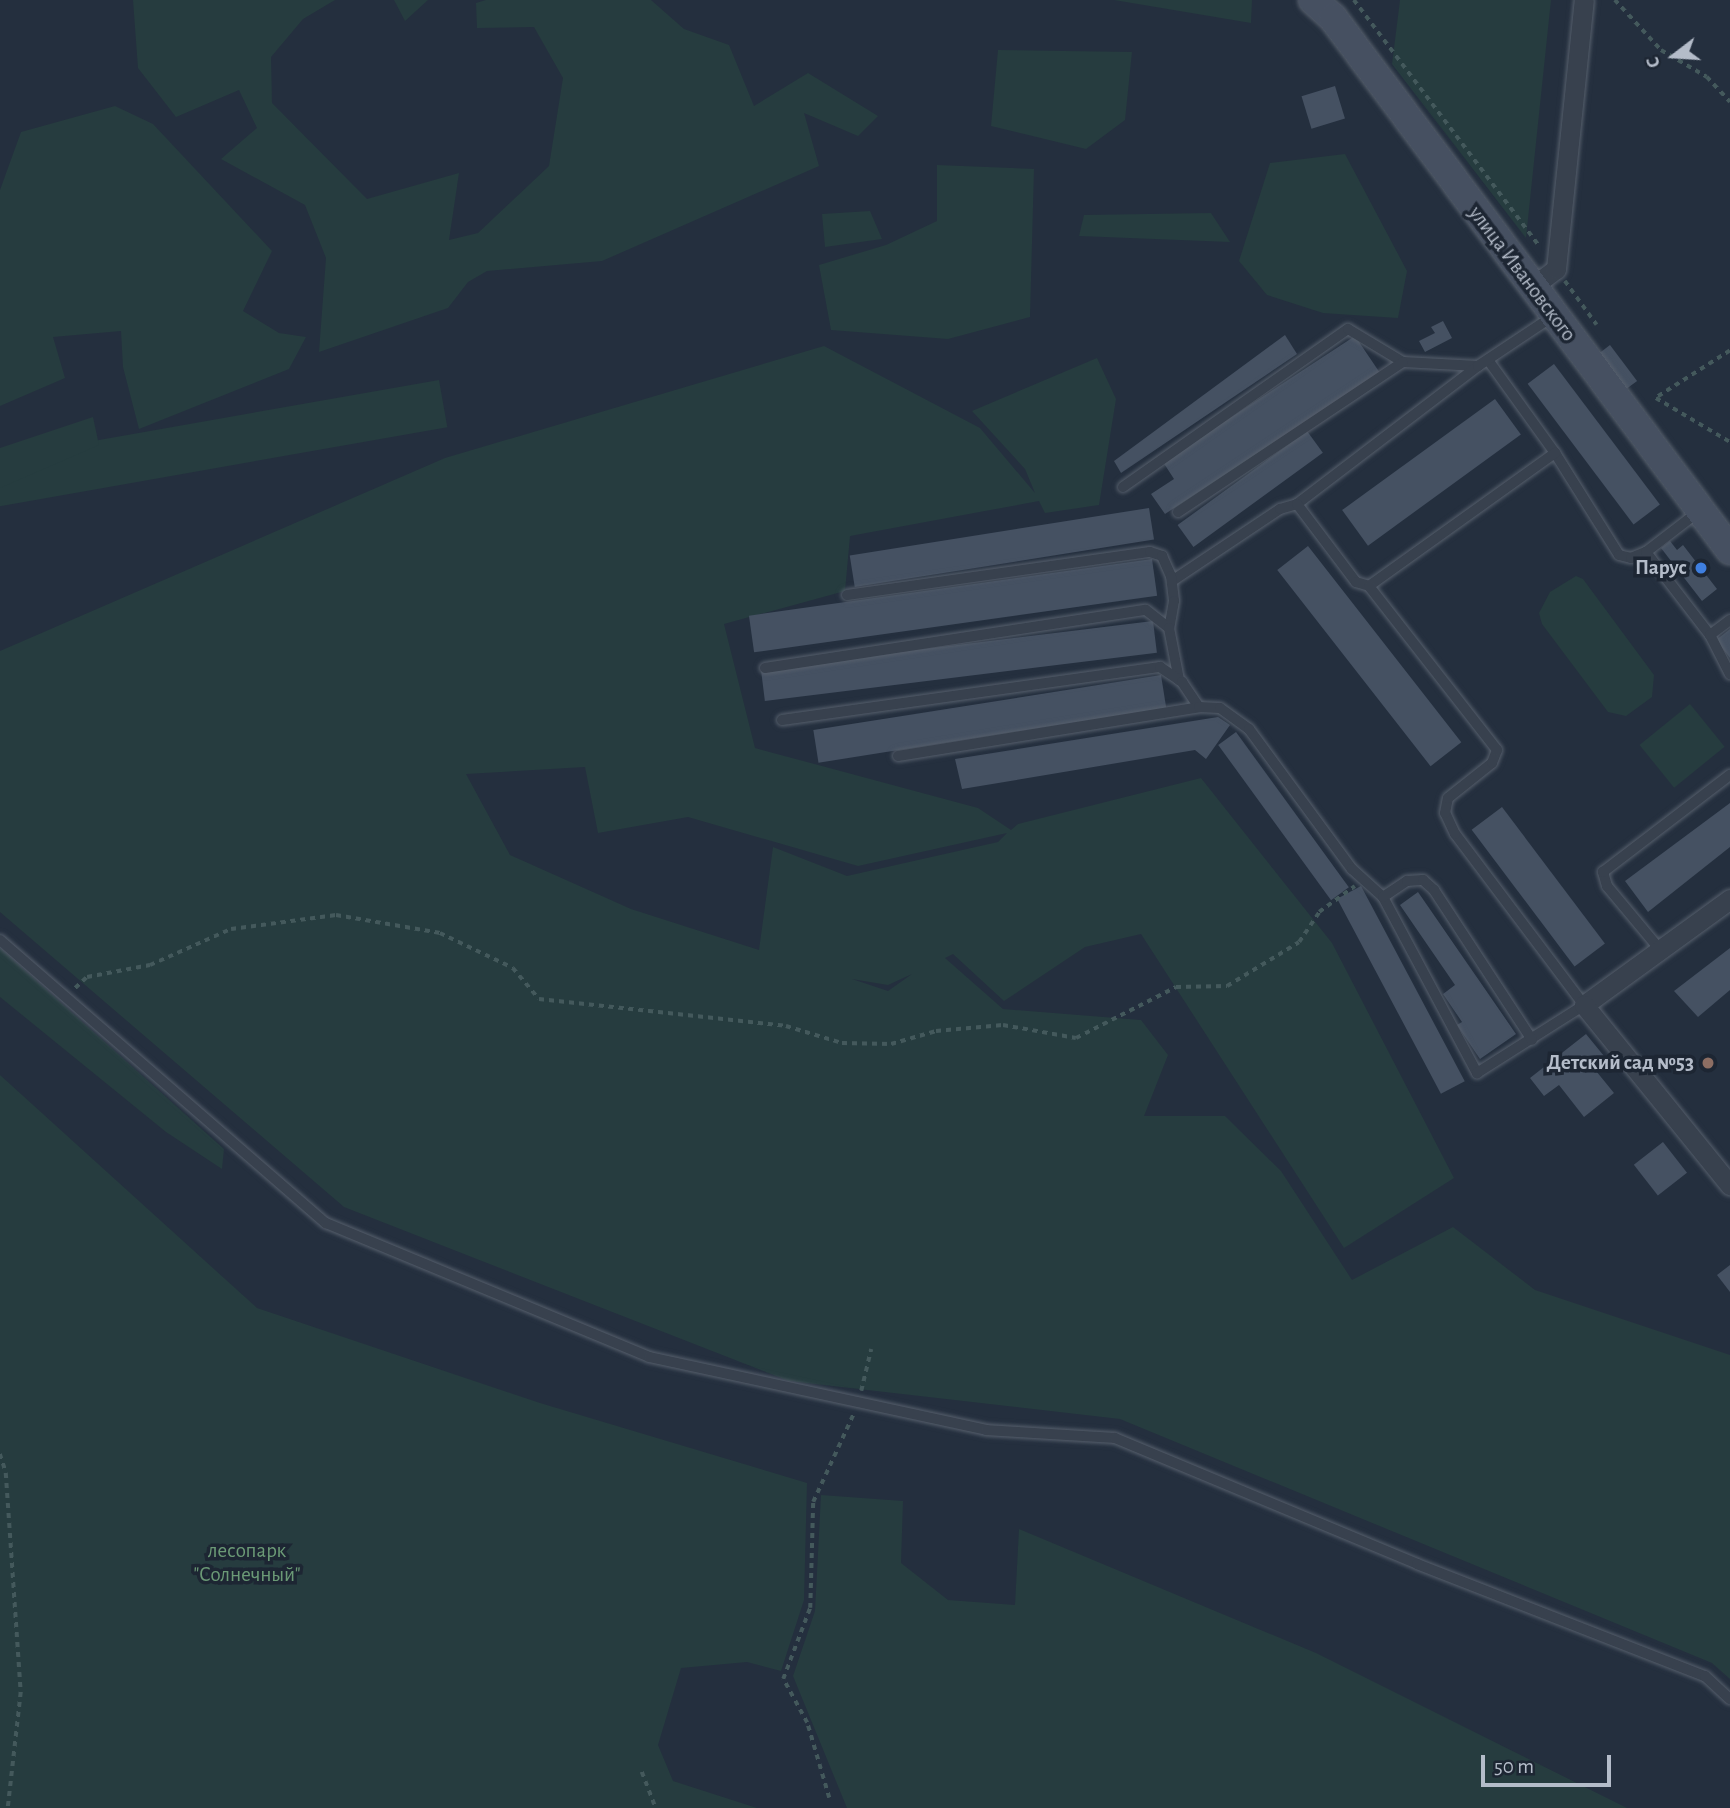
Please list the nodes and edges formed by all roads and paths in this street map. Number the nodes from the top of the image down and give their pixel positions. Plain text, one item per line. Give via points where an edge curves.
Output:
1 (1313, 0) edge
2 (1354, 0) edge
3 (1584, 0) edge
4 (1615, 0) edge
5 (1730, 102) edge
6 (1556, 269) junction
7 (1532, 287) junction
8 (1553, 316) junction
9 (1597, 325) dead end
10 (1730, 351) edge
11 (1403, 362) junction
12 (1483, 363) junction
13 (1730, 442) edge
14 (1555, 453) junction
15 (1122, 487) dead end
16 (1297, 504) junction
17 (1699, 511) junction
18 (1178, 512) dead end
19 (1730, 550) edge
20 (1646, 552) junction
21 (1172, 581) junction
22 (1369, 586) junction
23 (847, 594) dead end
24 (1730, 620) edge
25 (1169, 628) junction
26 (1710, 635) junction
27 (765, 668) dead end
28 (1730, 674) edge
29 (1179, 680) junction
30 (1199, 707) junction
31 (782, 720) dead end
32 (898, 756) dead end
33 (1730, 775) edge
34 (1362, 881) dead end
35 (1383, 897) junction
36 (1730, 899) edge
37 (0, 940) edge
38 (1662, 952) junction
39 (65, 997) junction
40 (1584, 1005) junction
41 (1532, 1041) junction
42 (1730, 1185) edge
43 (871, 1349) dead end
44 (858, 1405) junction
45 (0, 1454) edge
46 (1730, 1699) edge
47 (642, 1772) dead end
48 (830, 1798) dead end
49 (8, 1808) edge
50 (656, 1808) edge

1 - 7 main road, улица Ивановского via 1333,18
2 - 6 path
3 - 6 street
4 - 5 path via 1661,50 1707,77
6 - 7 street
6 - 9 path
7 - 8 main road, улица Ивановского
8 - 12 lane
8 - 17 main road, улица Ивановского
10 - 13 path via 1656,398
11 - 12 lane
11 - 15 lane via 1348,329
11 - 18 lane
12 - 14 lane
12 - 16 lane
14 - 20 lane via 1619,555 1631,558
14 - 22 lane
16 - 21 lane via 1280,509
16 - 22 lane via 1356,582
17 - 19 main road, улица Ивановского
17 - 20 lane
20 - 26 lane
21 - 23 lane via 1162,556 1150,552
21 - 25 lane
22 - 40 lane via 1497,750 1492,762 1448,798 1445,813 1455,834
24 - 26 lane
25 - 27 lane via 1146,610
25 - 29 lane
26 - 28 lane
29 - 30 lane
29 - 31 lane via 1160,667
30 - 32 lane
30 - 35 lane via 1220,708 1249,729 1352,869
33 - 38 lane via 1603,872 1606,886
34 - 39 path via 1319,912 1298,942 1227,986 1175,987 1076,1038 1003,1026 936,1031 891,1044 842,1042 786,1026 539,999 513,968 440,933 336,915 231,929 150,965 87,977
35 - 41 lane via 1407,881 1423,880 1434,890
35 - 41 lane via 1477,1073
36 - 38 street
37 - 39 lane
38 - 40 street
39 - 44 lane via 326,1223 649,1357
40 - 41 lane
40 - 42 street
43 - 44 path
44 - 46 lane via 986,1430 1115,1438 1417,1564 1705,1676
44 - 48 path via 813,1502 810,1608 783,1679 807,1723
45 - 49 path via 6,1473 21,1692
47 - 50 path

